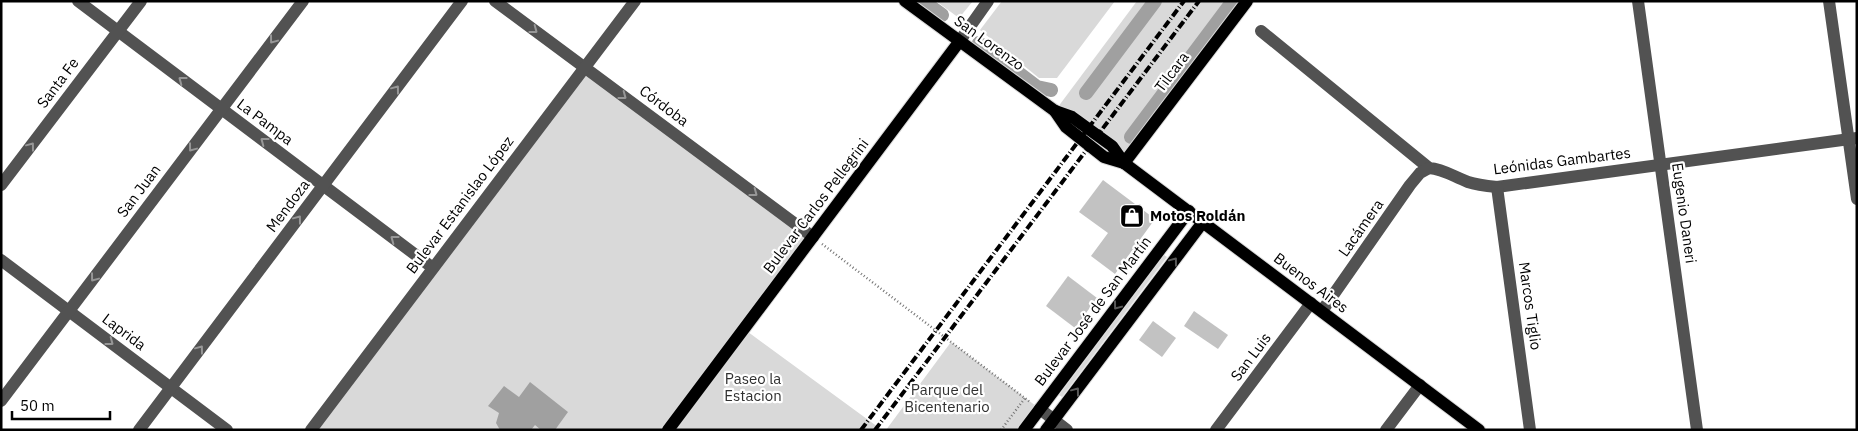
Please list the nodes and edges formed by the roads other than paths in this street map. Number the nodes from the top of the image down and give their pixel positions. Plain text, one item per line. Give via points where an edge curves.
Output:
1 (78, 1) edge
2 (141, 1) edge
3 (303, 1) edge
4 (462, 1) edge
5 (495, 1) edge
6 (635, 1) edge
7 (905, 1) edge
8 (988, 1) edge
9 (1247, 1) edge
10 (1638, 1) edge
11 (1829, 1) edge
12 (1261, 31) dead end
13 (118, 32) junction
14 (959, 42) junction
15 (584, 67) junction
16 (221, 109) junction
17 (1084, 133) joint
18 (1853, 138) edge
19 (1124, 163) junction
20 (1660, 165) junction
21 (1429, 168) junction
22 (1, 185) edge
23 (323, 186) junction
24 (1497, 187) junction
25 (1857, 199) edge
26 (1188, 211) junction
27 (1203, 222) junction
28 (813, 237) junction
29 (1, 260) edge
30 (433, 268) junction
31 (1311, 303) junction
32 (69, 311) junction
33 (1322, 311) junction
34 (1420, 385) junction
35 (171, 388) junction
36 (1, 401) edge
37 (1040, 409) junction
38 (1050, 425) edge
39 (139, 430) edge
40 (227, 430) edge
41 (311, 430) edge
42 (668, 430) edge
43 (1024, 430) edge
44 (1067, 430) edge
45 (1216, 430) edge
46 (1386, 430) edge
47 (1479, 430) edge
48 (1530, 430) edge
49 (1697, 430) edge

1 - 13 street, La Pampa
2 - 13 street, Santa Fe
3 -> 16 street, San Juan
23 -> 4 street, Mendoza
5 -> 15 street, Córdoba
6 - 15 street, Bulevar Estanislao López
7 - 14 main road, San Lorenzo
8 - 14 street, Bulevar Carlos Pellegrini
9 - 19 main road, Tilcara
10 - 20 street, Eugenio Daneri
11 - 18 street
12 - 21 street, Leónidas Gambartes
16 -> 13 street, La Pampa
22 -> 13 street, Santa Fe
14 - 17 main road, San Lorenzo via 1055,111 1066,127
14 - 28 main road, Bulevar Carlos Pellegrini
15 -> 28 street, Córdoba
15 - 30 street, Bulevar Estanislao López
23 -> 16 street, La Pampa
16 -> 32 street, San Juan
17 - 19 main road, Buenos Aires via 1104,157
18 - 20 street, Leónidas Gambartes
18 - 25 street
19 - 26 main road, Buenos Aires
20 - 24 street, Leónidas Gambartes
20 - 49 street, Eugenio Daneri
21 - 24 street, Leónidas Gambartes via 1440,169 1469,183
21 - 33 street, Lacámera via 1410,185
30 -> 23 street, La Pampa
35 -> 23 street, Mendoza
24 - 48 street, Marcos Tiglio
26 - 27 main road, Buenos Aires
26 -> 37 main road, Bulevar José de San Martín
27 - 31 main road, Buenos Aires
38 -> 27 main road
28 - 42 main road, Bulevar Carlos Pellegrini
29 - 32 street, Laprida
30 - 41 street, Bulevar Estanislao López
31 - 33 main road, Buenos Aires
31 - 45 street, San Luis
32 -> 35 street, Laprida
32 - 36 street, San Juan
33 - 34 main road, Buenos Aires
34 - 46 street
34 - 47 main road, Buenos Aires
35 - 39 street, Mendoza
35 - 40 street, Laprida
37 - 38 street
37 - 43 main road, Bulevar José de San Martín
38 - 44 street

